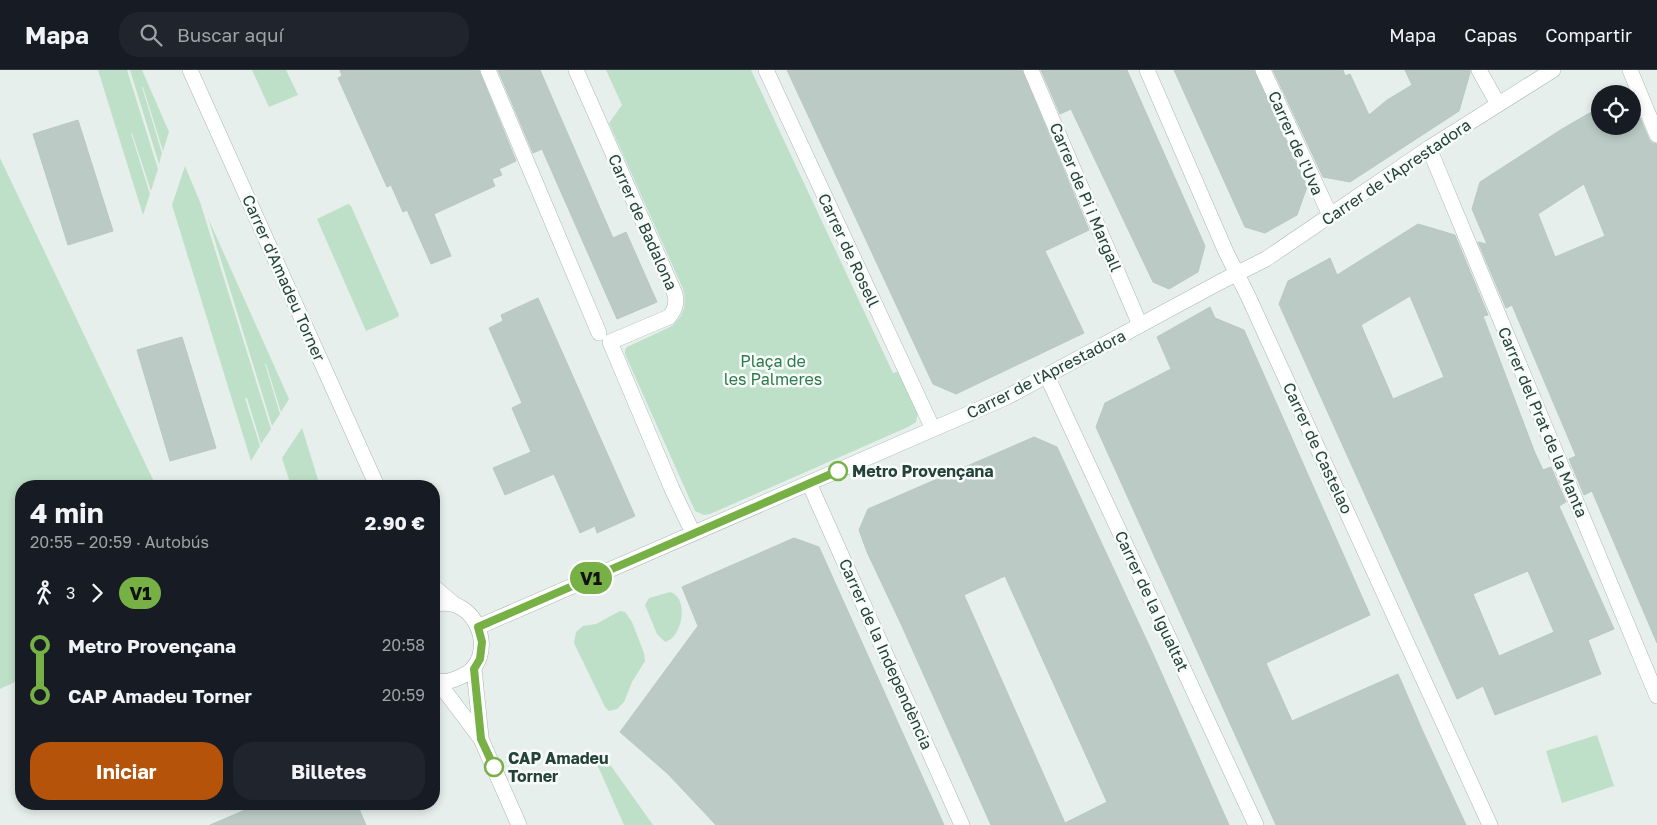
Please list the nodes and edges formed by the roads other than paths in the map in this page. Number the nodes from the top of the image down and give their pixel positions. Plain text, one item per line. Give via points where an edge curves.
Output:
1 (190, 70) edge
2 (488, 70) edge
3 (576, 70) edge
4 (766, 70) edge
5 (1031, 70) edge
6 (1147, 70) edge
7 (1263, 70) edge
8 (1479, 70) edge
9 (1553, 70) edge
10 (1630, 70) edge
11 (1498, 104) junction
12 (1657, 135) edge
13 (1430, 148) junction
14 (1330, 215) junction
15 (1237, 273) junction
16 (1140, 325) junction
17 (599, 333) dead end
18 (1047, 376) junction
19 (933, 429) junction
20 (374, 480) edge
21 (809, 483) junction
22 (694, 533) junction
23 (440, 591) edge
24 (440, 604) edge
25 (454, 604) junction
26 (478, 627) junction
27 (474, 669) junction
28 (440, 681) edge
29 (440, 686) edge
30 (1657, 696) edge
31 (481, 739) junction
32 (519, 825) edge
33 (962, 825) edge
34 (1256, 825) edge
35 (1490, 825) edge

1 - 20 street, Carrer d'Amadeu Torner
2 - 17 street
3 - 22 street, Carrer de Badalona via 675,294 677,302 669,317 610,342
4 - 19 street, Carrer de Rosell
5 - 16 street, Carrer de Pi i Margall
6 - 15 street, Carrer de Castelao
7 - 14 street, Carrer de l'Uva
8 - 11 street
9 - 11 street, Carrer de l'Aprestadora
10 - 12 street
11 - 13 street, Carrer de l'Aprestadora
13 - 14 street, Carrer de l'Aprestadora
13 - 30 street, Carrer del Prat de la Manta
14 - 15 street, Carrer de l'Aprestadora via 1266,259
15 - 16 street, Carrer de l'Aprestadora
15 - 35 street, Carrer de Castelao
16 - 18 street, Carrer de l'Aprestadora
18 - 19 street, Carrer de l'Aprestadora
18 - 34 street, Carrer de la Igualtat
19 - 21 street, Carrer de l'Aprestadora
21 - 22 street, Carrer de l'Aprestadora
21 - 33 street, Carrer de la Independència
22 - 26 street, Carrer de l'Aprestadora
23 - 25 street
24 - 25 street
25 - 26 street via 464,608
26 - 27 street via 482,642 480,659
27 - 28 street via 452,680
27 - 31 street
29 - 31 street
31 - 32 street

